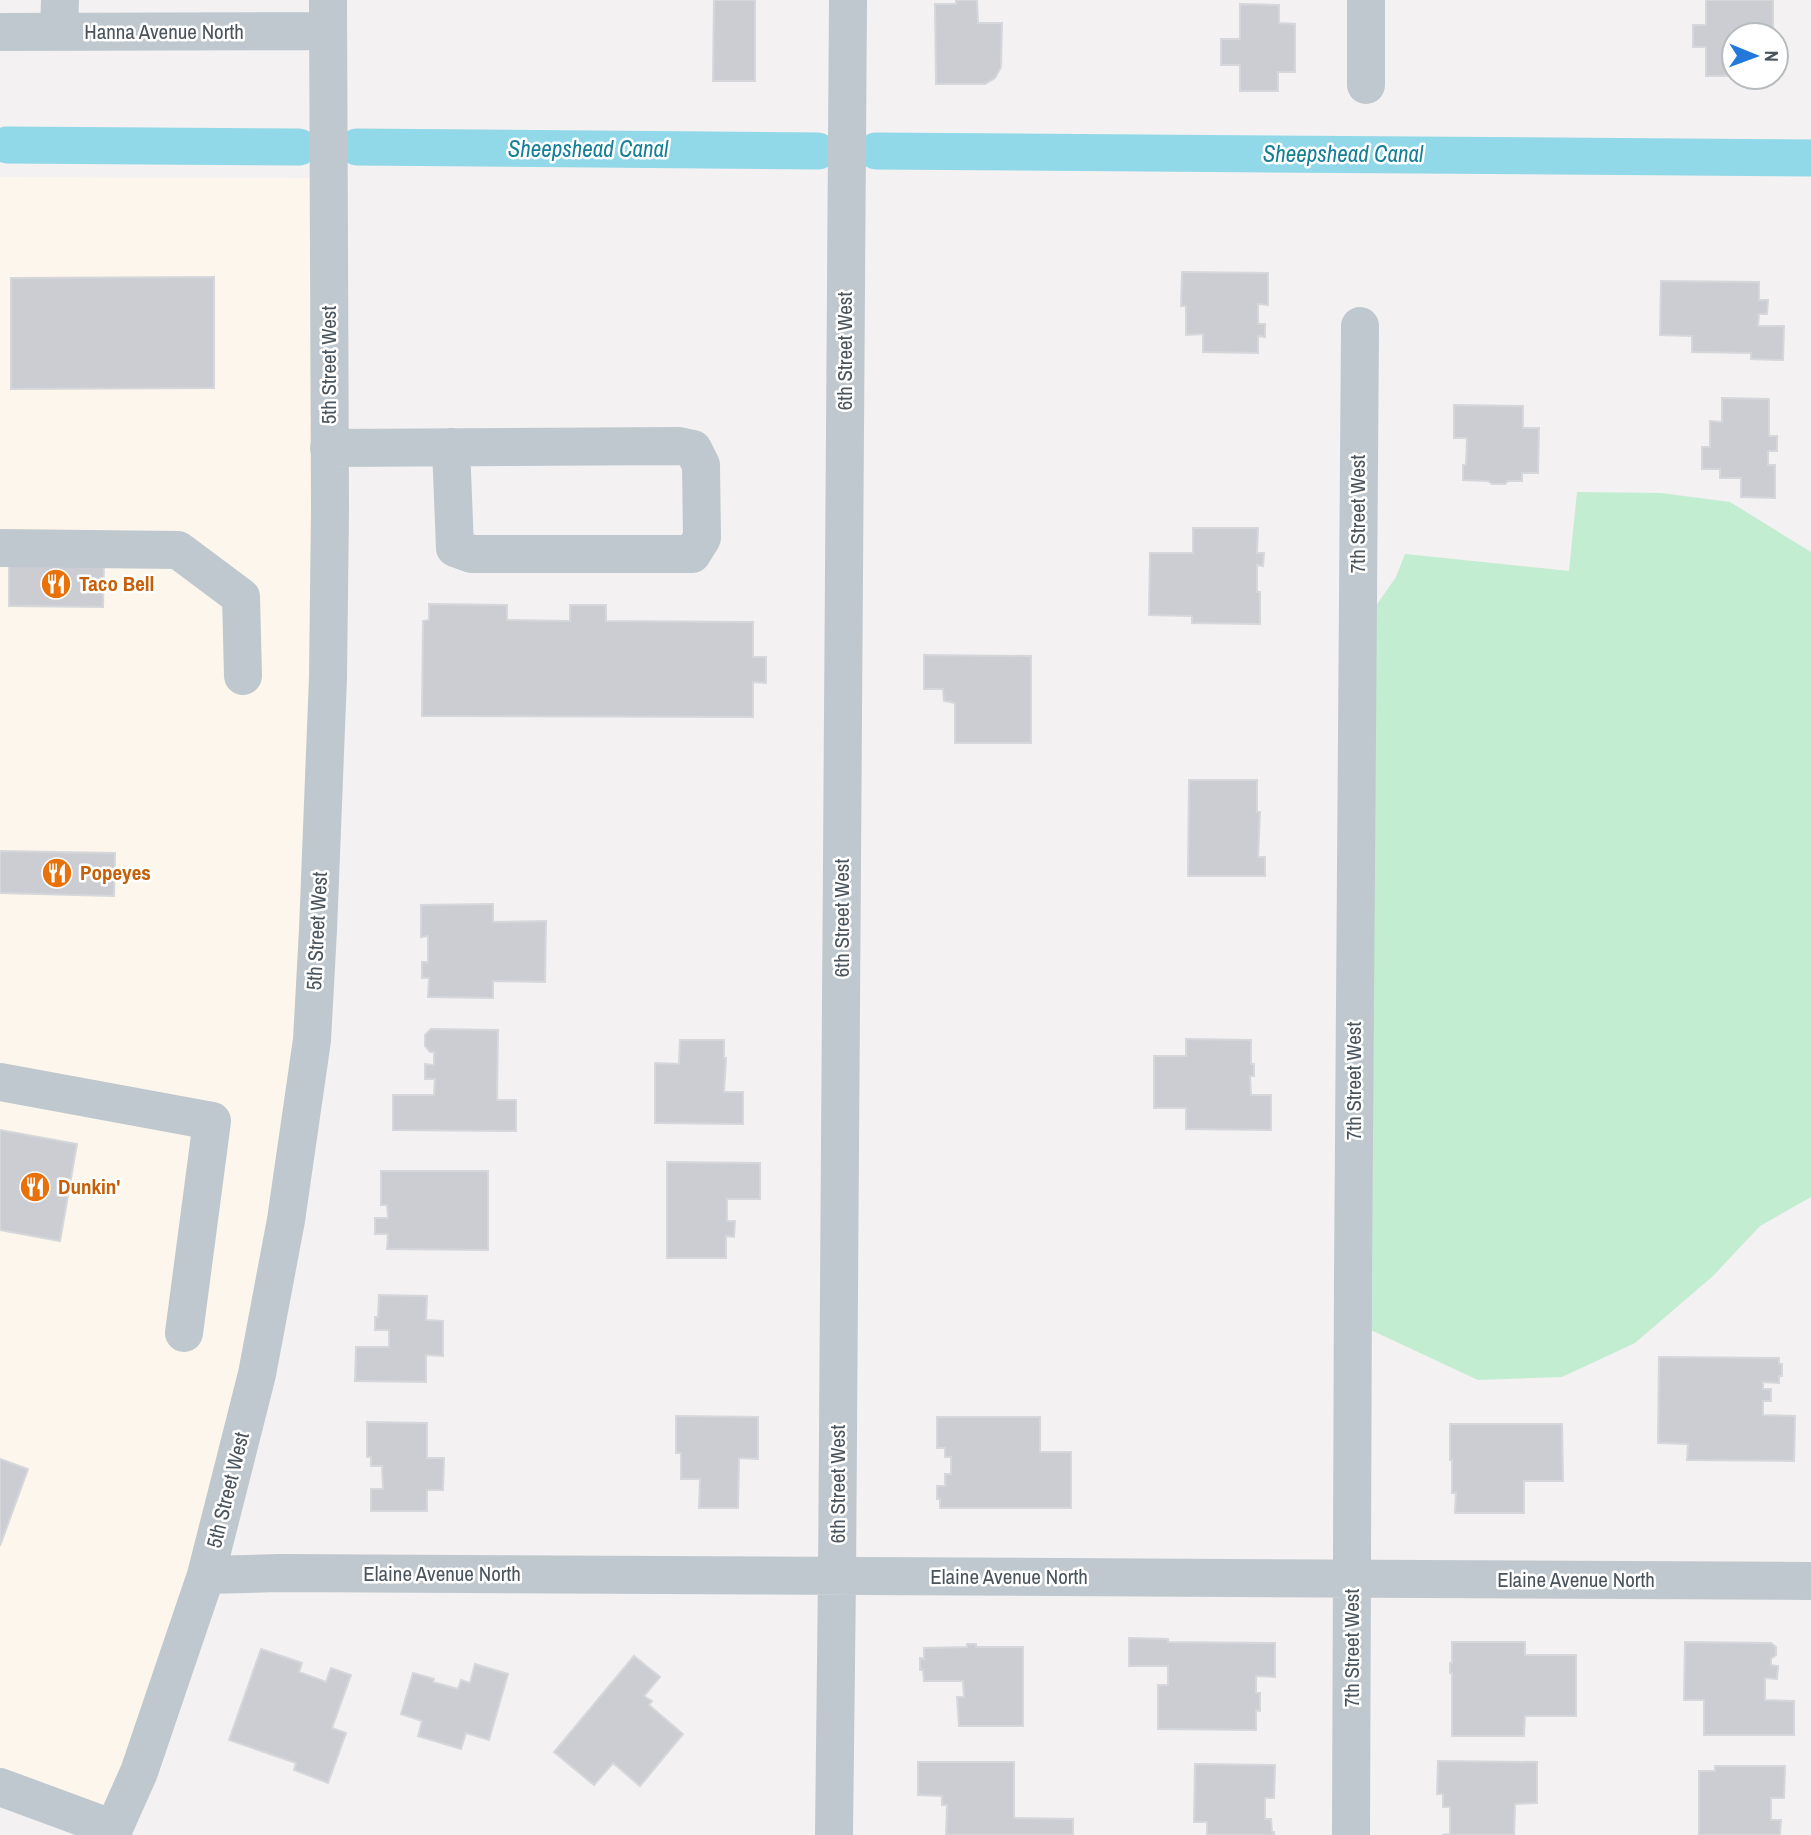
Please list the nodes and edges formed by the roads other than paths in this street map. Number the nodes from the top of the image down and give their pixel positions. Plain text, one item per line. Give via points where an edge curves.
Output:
1 (848, 0) edge
2 (1366, 0) edge
3 (60, 16) edge
4 (328, 16) edge
5 (0, 32) edge
6 (1366, 85) dead end
7 (1360, 326) dead end
8 (451, 447) junction
9 (329, 448) junction
10 (0, 548) edge
11 (243, 676) dead end
12 (0, 1082) edge
13 (184, 1333) dead end
14 (206, 1575) junction
15 (838, 1577) junction
16 (1353, 1578) junction
17 (1811, 1581) edge
18 (0, 1787) edge
19 (112, 1832) edge
20 (834, 1835) edge
21 (1351, 1835) edge

1 - 15 street, 6th Street West
2 - 6 street
3 - 4 street, Hanna Avenue North
3 - 5 street, Hanna Avenue North
4 - 9 street, 5th Street West
7 - 16 street, 7th Street West
8 - 8 street via 693,449 701,465 702,538 691,554 472,554 456,548
8 - 9 street
9 - 14 street, 5th Street West via 328,677 312,1041 286,1220 257,1374
10 - 11 street via 178,550 241,597
12 - 13 street via 212,1121
14 - 15 street, Elaine Avenue North
14 - 19 street, 5th Street West via 138,1772
15 - 16 street, Elaine Avenue North
15 - 20 street, 6th Street West
16 - 17 street, Elaine Avenue North
16 - 21 street, 7th Street West
18 - 19 street

